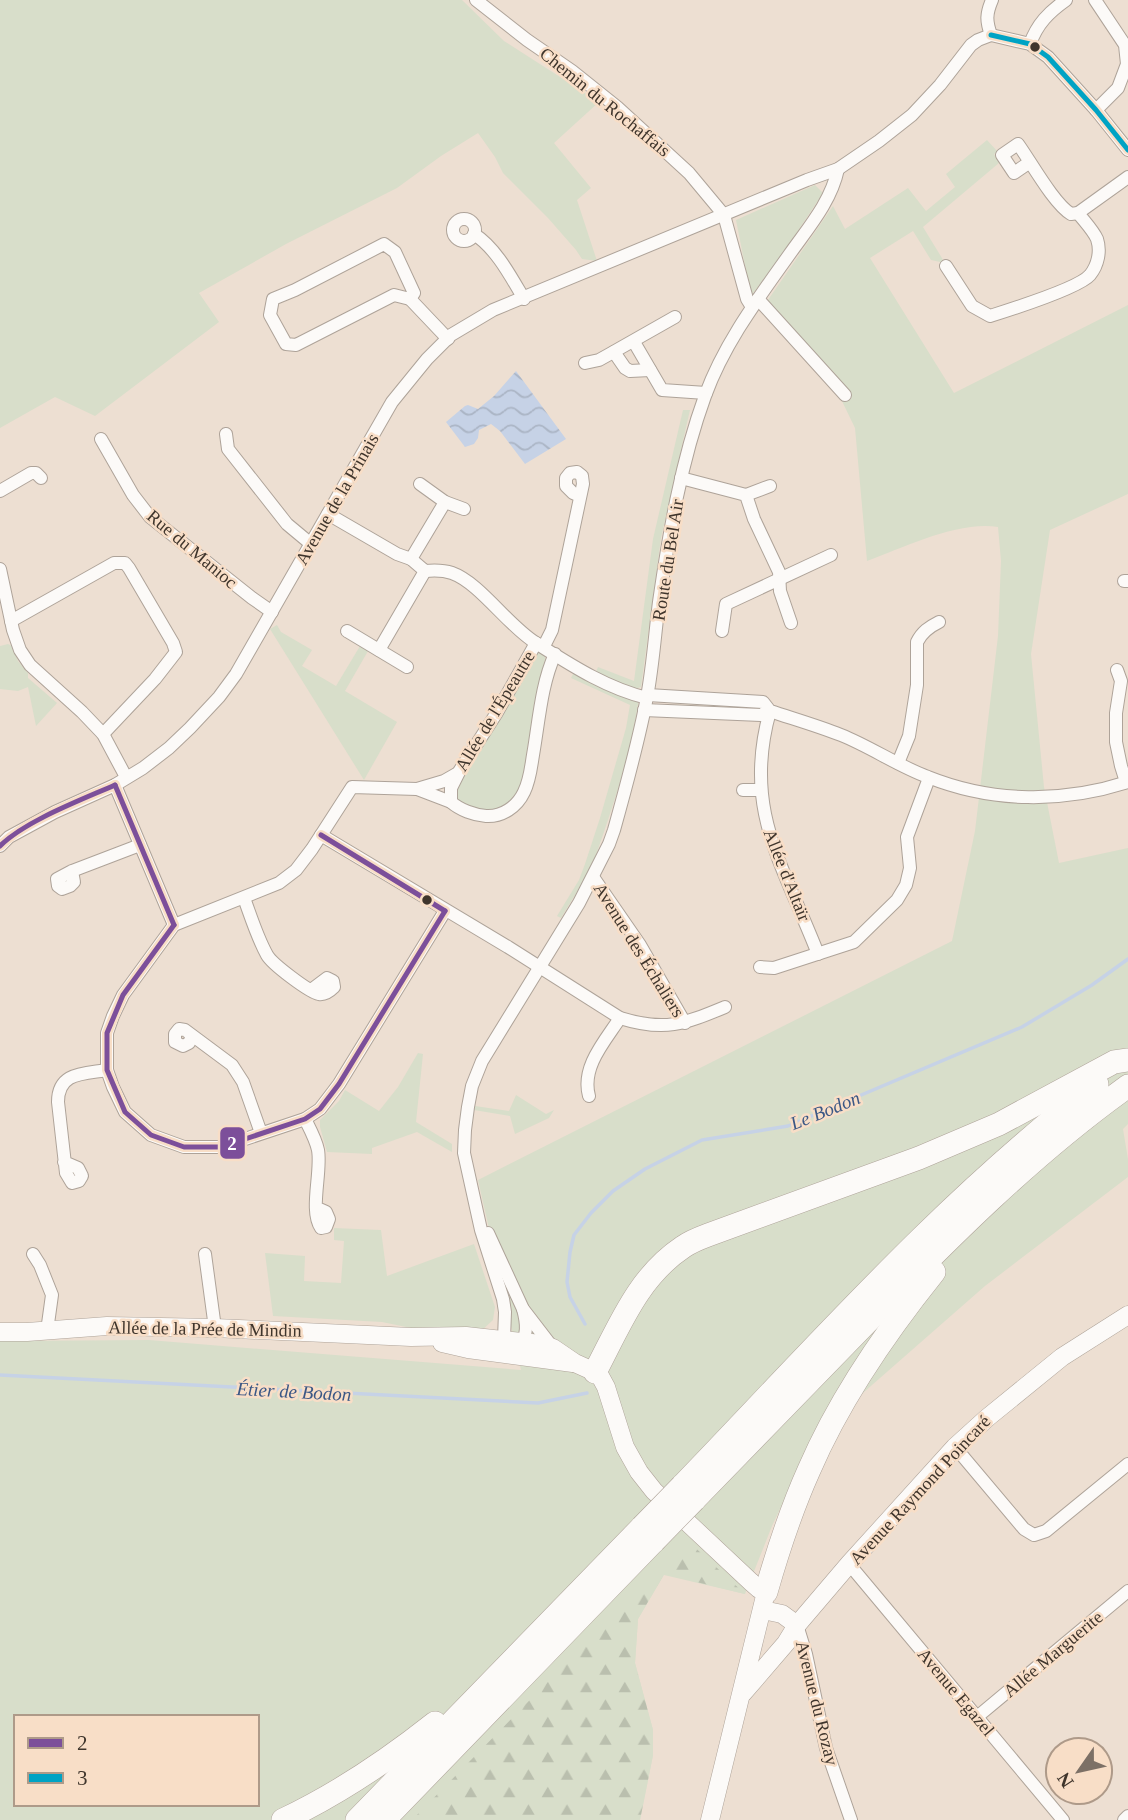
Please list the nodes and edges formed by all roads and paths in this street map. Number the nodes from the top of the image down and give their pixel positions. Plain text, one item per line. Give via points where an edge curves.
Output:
1 (476, 0) edge
2 (992, 0) edge
3 (1066, 0) edge
4 (1095, 0) edge
5 (991, 35) junction
6 (1030, 44) junction
7 (1096, 110) junction
8 (1128, 150) edge
9 (1030, 162) dead end
10 (838, 169) junction
11 (820, 176) junction
12 (1128, 177) edge
13 (831, 192) junction
14 (1077, 213) junction
15 (724, 215) junction
16 (474, 234) dead end
17 (946, 266) dead end
18 (410, 299) junction
19 (524, 299) junction
20 (755, 303) junction
21 (675, 317) dead end
22 (448, 339) junction
23 (634, 342) junction
24 (614, 352) junction
25 (585, 363) dead end
26 (650, 370) junction
27 (706, 393) junction
28 (845, 395) dead end
29 (226, 434) dead end
30 (100, 439) dead end
31 (41, 478) dead end
32 (681, 478) junction
33 (420, 484) dead end
34 (770, 486) dead end
35 (0, 491) edge
36 (746, 495) junction
37 (580, 496) dead end
38 (445, 502) junction
39 (464, 509) dead end
40 (328, 514) junction
41 (311, 544) junction
42 (831, 555) dead end
43 (411, 559) junction
44 (0, 569) edge
45 (425, 571) junction
46 (779, 579) junction
47 (272, 612) junction
48 (11, 621) junction
49 (939, 622) dead end
50 (791, 623) dead end
51 (347, 631) dead end
52 (722, 631) dead end
53 (545, 648) junction
54 (379, 650) junction
55 (407, 667) dead end
56 (1117, 670) dead end
57 (647, 701) junction
58 (770, 711) junction
59 (103, 734) junction
60 (898, 762) junction
61 (458, 774) junction
62 (929, 778) junction
63 (121, 781) junction
64 (1127, 782) edge
65 (417, 789) junction
66 (743, 790) dead end
67 (761, 790) junction
68 (451, 802) junction
69 (321, 835) junction
70 (0, 845) edge
71 (139, 845) junction
72 (72, 871) dead end
73 (593, 877) junction
74 (244, 898) junction
75 (445, 911) junction
76 (174, 925) junction
77 (818, 954) junction
78 (539, 967) junction
79 (760, 967) dead end
80 (311, 990) dead end
81 (725, 1007) dead end
82 (620, 1018) junction
83 (685, 1023) junction
84 (192, 1036) dead end
85 (1128, 1061) edge
86 (107, 1070) junction
87 (1128, 1086) edge
88 (589, 1096) dead end
89 (305, 1119) junction
90 (261, 1133) junction
91 (65, 1162) dead end
92 (317, 1208) dead end
93 (973, 1216) junction
94 (478, 1217) junction
95 (33, 1254) dead end
96 (205, 1254) dead end
97 (523, 1309) junction
98 (1128, 1315) edge
99 (215, 1328) junction
100 (47, 1331) junction
101 (0, 1332) edge
102 (411, 1337) junction
103 (504, 1339) junction
104 (519, 1348) junction
105 (553, 1348) junction
106 (585, 1367) junction
107 (955, 1447) junction
108 (1128, 1464) edge
109 (688, 1493) junction
110 (648, 1534) junction
111 (849, 1564) junction
112 (1128, 1591) edge
113 (765, 1601) junction
114 (797, 1625) junction
115 (758, 1629) junction
116 (786, 1643) junction
117 (481, 1693) junction
118 (741, 1696) junction
119 (977, 1717) junction
120 (424, 1778) junction
121 (1128, 1816) edge
122 (283, 1820) edge
123 (357, 1820) edge
124 (384, 1820) edge
125 (397, 1820) edge
126 (710, 1820) edge
127 (852, 1820) edge
128 (1063, 1820) edge
129 (1124, 1820) edge

1 - 15 street, Chemin du Rochaffais via 617,107 689,173
2 - 5 street via 986,21
3 - 6 street via 1042,20
4 - 7 street via 1125,46 1127,64 1118,88
5 - 6 street
5 - 10 street, Avenue de la Prinais via 971,45 912,115
6 - 7 street via 1048,57
7 - 8 street
9 - 14 street via 1063,209
10 - 11 street, Avenue de la Prinais
10 - 13 street, Route du Bel Air
11 - 13 street
11 - 15 street, Avenue de la Prinais
12 - 14 street
13 - 20 street, Route du Bel Air
14 - 17 street via 1099,248 1091,274 1074,285 990,316 972,306
15 - 19 street, Avenue de la Prinais
15 - 20 street via 747,299
16 - 19 street via 498,259
18 - 18 street via 414,293 395,253 384,244 273,299 270,315 286,344 296,345 394,295
18 - 22 street
19 - 22 street, Avenue de la Prinais via 493,310
20 - 27 street, Route du Bel Air via 724,351
20 - 28 street
21 - 23 street
22 - 40 street, Avenue de la Prinais via 392,402
23 - 24 street
23 - 26 street
24 - 25 street
24 - 26 street via 630,372
26 - 27 street via 662,390
27 - 32 street, Route du Bel Air
29 - 41 street via 228,449 287,524
30 - 47 street, Rue du Manioc via 150,517
31 - 35 street via 31,473
32 - 36 street
32 - 57 street, Route du Bel Air
33 - 38 street
34 - 36 street
36 - 46 street
37 - 53 street, Allée de l'Épeautre
38 - 39 street
38 - 43 street
40 - 41 street, Avenue de la Prinais
40 - 43 street
41 - 47 street, Avenue de la Prinais
42 - 46 street
43 - 45 street
44 - 48 street
45 - 53 street via 454,573 467,581
45 - 54 street
46 - 50 street
46 - 52 street via 726,604
47 - 63 street, Avenue de la Prinais via 219,697 169,748
48 - 59 street via 30,665
48 - 59 street via 114,563 130,568 176,652
49 - 60 street via 927,628 917,642 917,685 909,736
51 - 54 street
53 - 57 street via 573,667
53 - 61 street, Allée de l'Épeautre
53 - 68 street, Allée de l'Épeautre via 547,673 524,793 514,807 495,817 477,815
54 - 55 street
56 - 64 street via 1121,681 1116,743
57 - 58 street via 761,715
57 - 73 street, Route du Bel Air via 614,830
58 - 60 street via 843,735
58 - 67 street, Allée d'Altaïr via 763,737
59 - 63 street
60 - 62 street
61 - 65 street
61 - 68 street, Allée de l'Épeautre
62 - 64 street via 964,788 1049,798
62 - 77 street via 907,837 910,868 897,900 854,942
63 - 70 street, Avenue de la Prinais
63 - 71 street
65 - 68 street
65 - 69 street via 352,787
66 - 67 street
67 - 77 street, Allée d'Altaïr via 771,840
69 - 74 street via 296,870
69 - 75 street, Avenue des Échaliers
71 - 72 street
71 - 76 street
73 - 78 street, Route du Bel Air
73 - 83 street, Avenue des Échaliers
74 - 76 street
74 - 80 street via 268,957
75 - 78 street, Avenue des Échaliers
75 - 89 street via 340,1084
76 - 86 street via 118,1004 107,1032
77 - 79 street via 774,968
78 - 82 street, Avenue des Échaliers
78 - 94 street, Route du Bel Air via 482,1061 472,1086 464,1153
81 - 83 street, Avenue des Échaliers
82 - 83 street, Avenue des Échaliers via 658,1026
82 - 88 street via 589,1069
84 - 90 street via 232,1065
85 - 106 highway via 1114,1062 999,1124 919,1158 685,1245 644,1282 611,1343
85 - 109 highway via 1043,1128 933,1227
86 - 90 street via 125,1112 151,1135 184,1147 221,1147
86 - 91 street via 66,1079 58,1092
87 - 93 highway
89 - 90 street
89 - 92 street via 318,1151
93 - 109 highway
93 - 113 highway via 964,1238 907,1305 834,1418 783,1535
94 - 97 street
94 - 103 street via 505,1312
95 - 100 street via 52,1296
96 - 99 street
97 - 104 street via 528,1325
97 - 105 street
98 - 107 street, Avenue Raymond Poincaré via 1062,1357
99 - 100 street, Allée de la Prée de Mindin via 107,1326
99 - 102 street, Allée de la Prée de Mindin
100 - 101 street, Allée de la Prée de Mindin
102 - 103 street
102 - 104 street via 468,1349
103 - 104 street
104 - 105 street via 541,1343
104 - 106 street
105 - 106 street
106 - 113 street via 606,1387 625,1447 639,1472 759,1589
107 - 108 street via 1034,1535 1046,1531
107 - 111 street, Avenue Raymond Poincaré
109 - 110 highway, bridge
110 - 117 highway
110 - 120 highway
111 - 114 street, Avenue Raymond Poincaré
111 - 119 street, Avenue Egazel
112 - 119 street, Allée Marguerite
113 - 114 street
113 - 115 street, Avenue Raymond Poincaré
114 - 116 street, Avenue Raymond Poincaré
114 - 127 street, Avenue du Rozay via 826,1748
115 - 116 street via 768,1638
115 - 118 street, Avenue Raymond Poincaré
116 - 118 street, Avenue Raymond Poincaré
117 - 122 highway via 466,1697 371,1771
117 - 123 highway
118 - 126 street, Avenue Raymond Poincaré
119 - 128 street, Avenue Egazel
120 - 124 highway
120 - 125 highway via 418,1797
121 - 129 street

